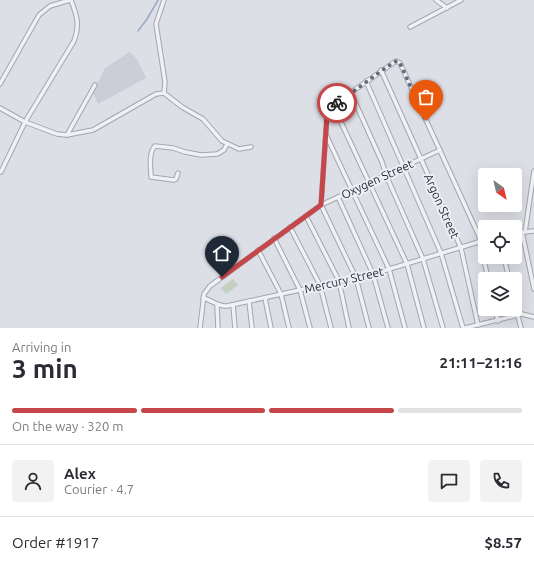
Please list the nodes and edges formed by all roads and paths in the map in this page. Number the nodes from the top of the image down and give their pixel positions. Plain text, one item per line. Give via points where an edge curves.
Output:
1 (71, 0) edge
2 (164, 0) edge
3 (436, 0) edge
4 (461, 0) edge
5 (447, 8) junction
6 (410, 27) dead end
7 (381, 70) junction
8 (366, 81) junction
9 (0, 84) edge
10 (94, 85) dead end
11 (164, 92) junction
12 (350, 93) junction
13 (333, 106) junction
14 (0, 108) edge
15 (25, 122) junction
16 (67, 135) junction
17 (326, 136) junction
18 (227, 144) junction
19 (251, 147) dead end
20 (440, 150) junction
21 (421, 159) junction
22 (403, 167) junction
23 (534, 171) edge
24 (0, 172) edge
25 (178, 173) dead end
26 (386, 175) junction
27 (368, 183) junction
28 (352, 191) junction
29 (338, 197) junction
30 (321, 205) junction
31 (306, 216) junction
32 (290, 227) junction
33 (534, 231) edge
34 (523, 232) junction
35 (478, 234) edge
36 (274, 238) junction
37 (478, 243) edge
38 (460, 248) junction
39 (258, 250) junction
40 (441, 253) junction
41 (423, 259) junction
42 (407, 264) junction
43 (389, 269) junction
44 (373, 274) junction
45 (356, 278) junction
46 (339, 281) junction
47 (320, 285) junction
48 (534, 289) edge
49 (300, 290) junction
50 (281, 294) junction
51 (203, 298) junction
52 (265, 298) junction
53 (249, 301) junction
54 (217, 305) junction
55 (233, 305) junction
56 (522, 315) edge
57 (497, 316) edge
58 (518, 316) joint
59 (534, 317) edge
60 (498, 320) junction
61 (478, 325) junction
62 (200, 328) edge
63 (218, 328) edge
64 (235, 328) edge
65 (252, 328) edge
66 (272, 328) edge
67 (289, 328) edge
68 (310, 328) edge
69 (331, 328) edge
70 (349, 328) edge
71 (369, 328) edge
72 (388, 328) edge
73 (405, 328) edge
74 (424, 328) edge
75 (443, 328) edge
76 (464, 328) edge
77 (521, 328) edge

1 - 9 street via 50,6 39,15
1 - 15 street via 77,14 74,41
2 - 11 street via 156,24 165,82
3 - 5 street
4 - 5 street
5 - 6 street
7 - 8 street
7 - 20 street via 394,62 400,63
7 - 21 street, Argon Street
8 - 12 street
8 - 22 street
10 - 16 street
11 - 16 street via 156,94 93,130
11 - 18 street via 182,107 203,119
12 - 13 street
12 - 26 street
13 - 17 street via 327,115
13 - 27 street
14 - 15 street
15 - 16 street via 57,134
15 - 24 street
17 - 28 street
17 - 30 street
18 - 19 street via 239,149
18 - 25 street via 218,154 201,155 155,146 150,158 151,177 174,180
20 - 21 street, Oxygen Street
20 - 35 street
21 - 22 street, Oxygen Street
21 - 38 street, Argon Street
22 - 26 street, Oxygen Street
22 - 40 street
23 - 34 street
26 - 27 street, Oxygen Street
26 - 41 street
27 - 28 street, Oxygen Street
27 - 42 street
28 - 29 street, Oxygen Street
28 - 43 street
29 - 30 street, Oxygen Street
29 - 44 street
30 - 31 street, Oxygen Street
30 - 45 street
31 - 32 street, Oxygen Street
31 - 46 street
32 - 36 street, Oxygen Street
32 - 47 street
33 - 34 street
34 - 48 street
36 - 39 street, Oxygen Street
36 - 49 street
37 - 38 street, Mercury Street
38 - 40 street, Mercury Street
38 - 61 street, Argon Street
39 - 50 street
39 - 51 street, Oxygen Street via 210,286
40 - 41 street, Mercury Street
40 - 76 street
41 - 42 street, Mercury Street
41 - 75 street
42 - 43 street, Mercury Street
42 - 74 street
43 - 44 street, Mercury Street
43 - 73 street
44 - 45 street, Mercury Street
44 - 72 street
45 - 46 street, Mercury Street
45 - 71 street
46 - 47 street, Mercury Street
46 - 70 street
47 - 49 street, Mercury Street
47 - 69 street
49 - 50 street, Mercury Street
49 - 68 street
50 - 52 street, Mercury Street
50 - 67 street
51 - 54 street, Mercury Street
51 - 62 street
52 - 53 street, Mercury Street
52 - 66 street
53 - 55 street, Mercury Street
53 - 65 street
54 - 55 street, Mercury Street
54 - 63 street
55 - 64 street
56 - 59 street
57 - 60 street
58 - 60 street
58 - 77 street
60 - 61 street
61 - 76 street

